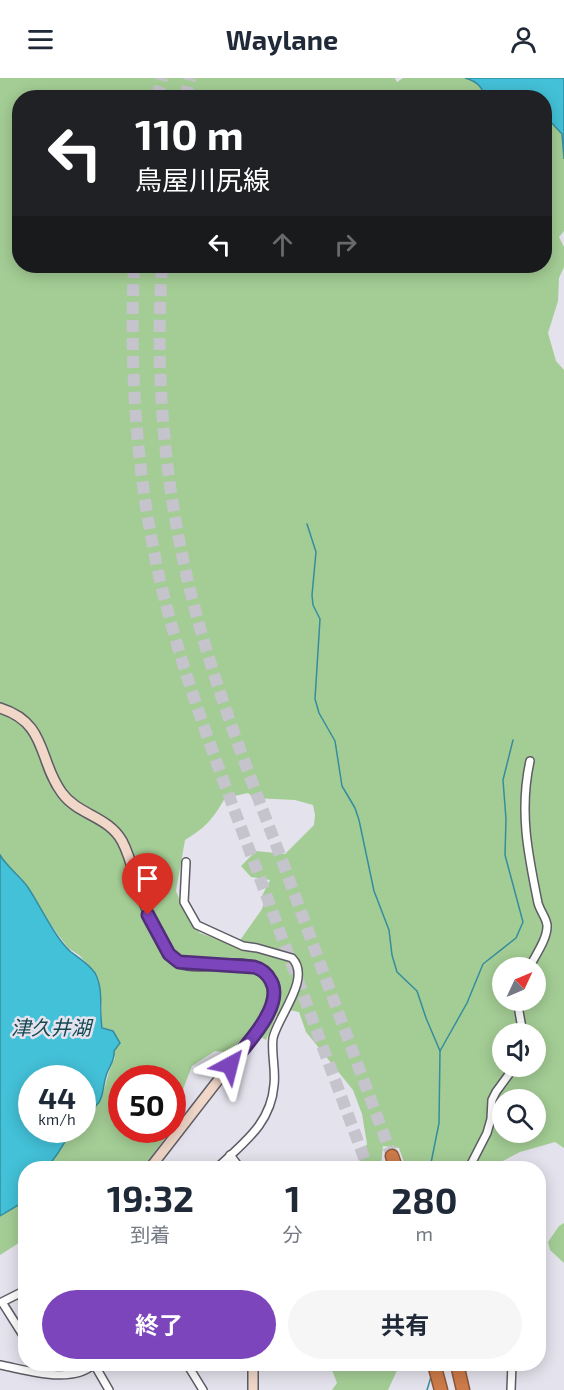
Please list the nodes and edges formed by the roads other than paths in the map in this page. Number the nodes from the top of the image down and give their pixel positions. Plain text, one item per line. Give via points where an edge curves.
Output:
1 (0, 708) edge
2 (530, 761) dead end
3 (186, 862) dead end
4 (534, 957) edge
5 (507, 1077) edge
6 (230, 1155) junction
7 (392, 1156) tunnel mouth
8 (155, 1161) edge
9 (224, 1161) edge
10 (235, 1161) edge
11 (394, 1161) edge
12 (473, 1161) edge
13 (18, 1294) edge
14 (18, 1327) edge
15 (0, 1365) edge
16 (18, 1368) edge
17 (33, 1371) edge
18 (84, 1371) edge
19 (98, 1371) edge
20 (191, 1371) edge
21 (253, 1371) edge
22 (436, 1371) edge
23 (459, 1371) edge
24 (512, 1371) edge
25 (38, 1372) joint
26 (109, 1390) edge
27 (203, 1390) edge
28 (253, 1390) edge
29 (441, 1390) edge
30 (463, 1390) edge
31 (511, 1390) edge

1 - 8 main road via 18,716 33,730 58,788 68,800 104,821 118,835 148,915 172,957 183,964 257,968 274,988 271,1009 257,1030
2 - 4 street via 524,813 528,856 547,926
3 - 6 street via 184,902 197,925 243,946 292,958 298,968 296,989 273,1038 274,1088 268,1114 257,1131
5 - 12 street via 492,1100 487,1133
6 - 9 street
6 - 10 street
7 - 11 highway
13 - 14 street via 2,1302
15 - 16 street
17 - 25 street
18 - 25 street via 69,1376
19 - 26 street
20 - 27 street
21 - 28 main road
22 - 29 highway
23 - 30 highway
24 - 31 street

